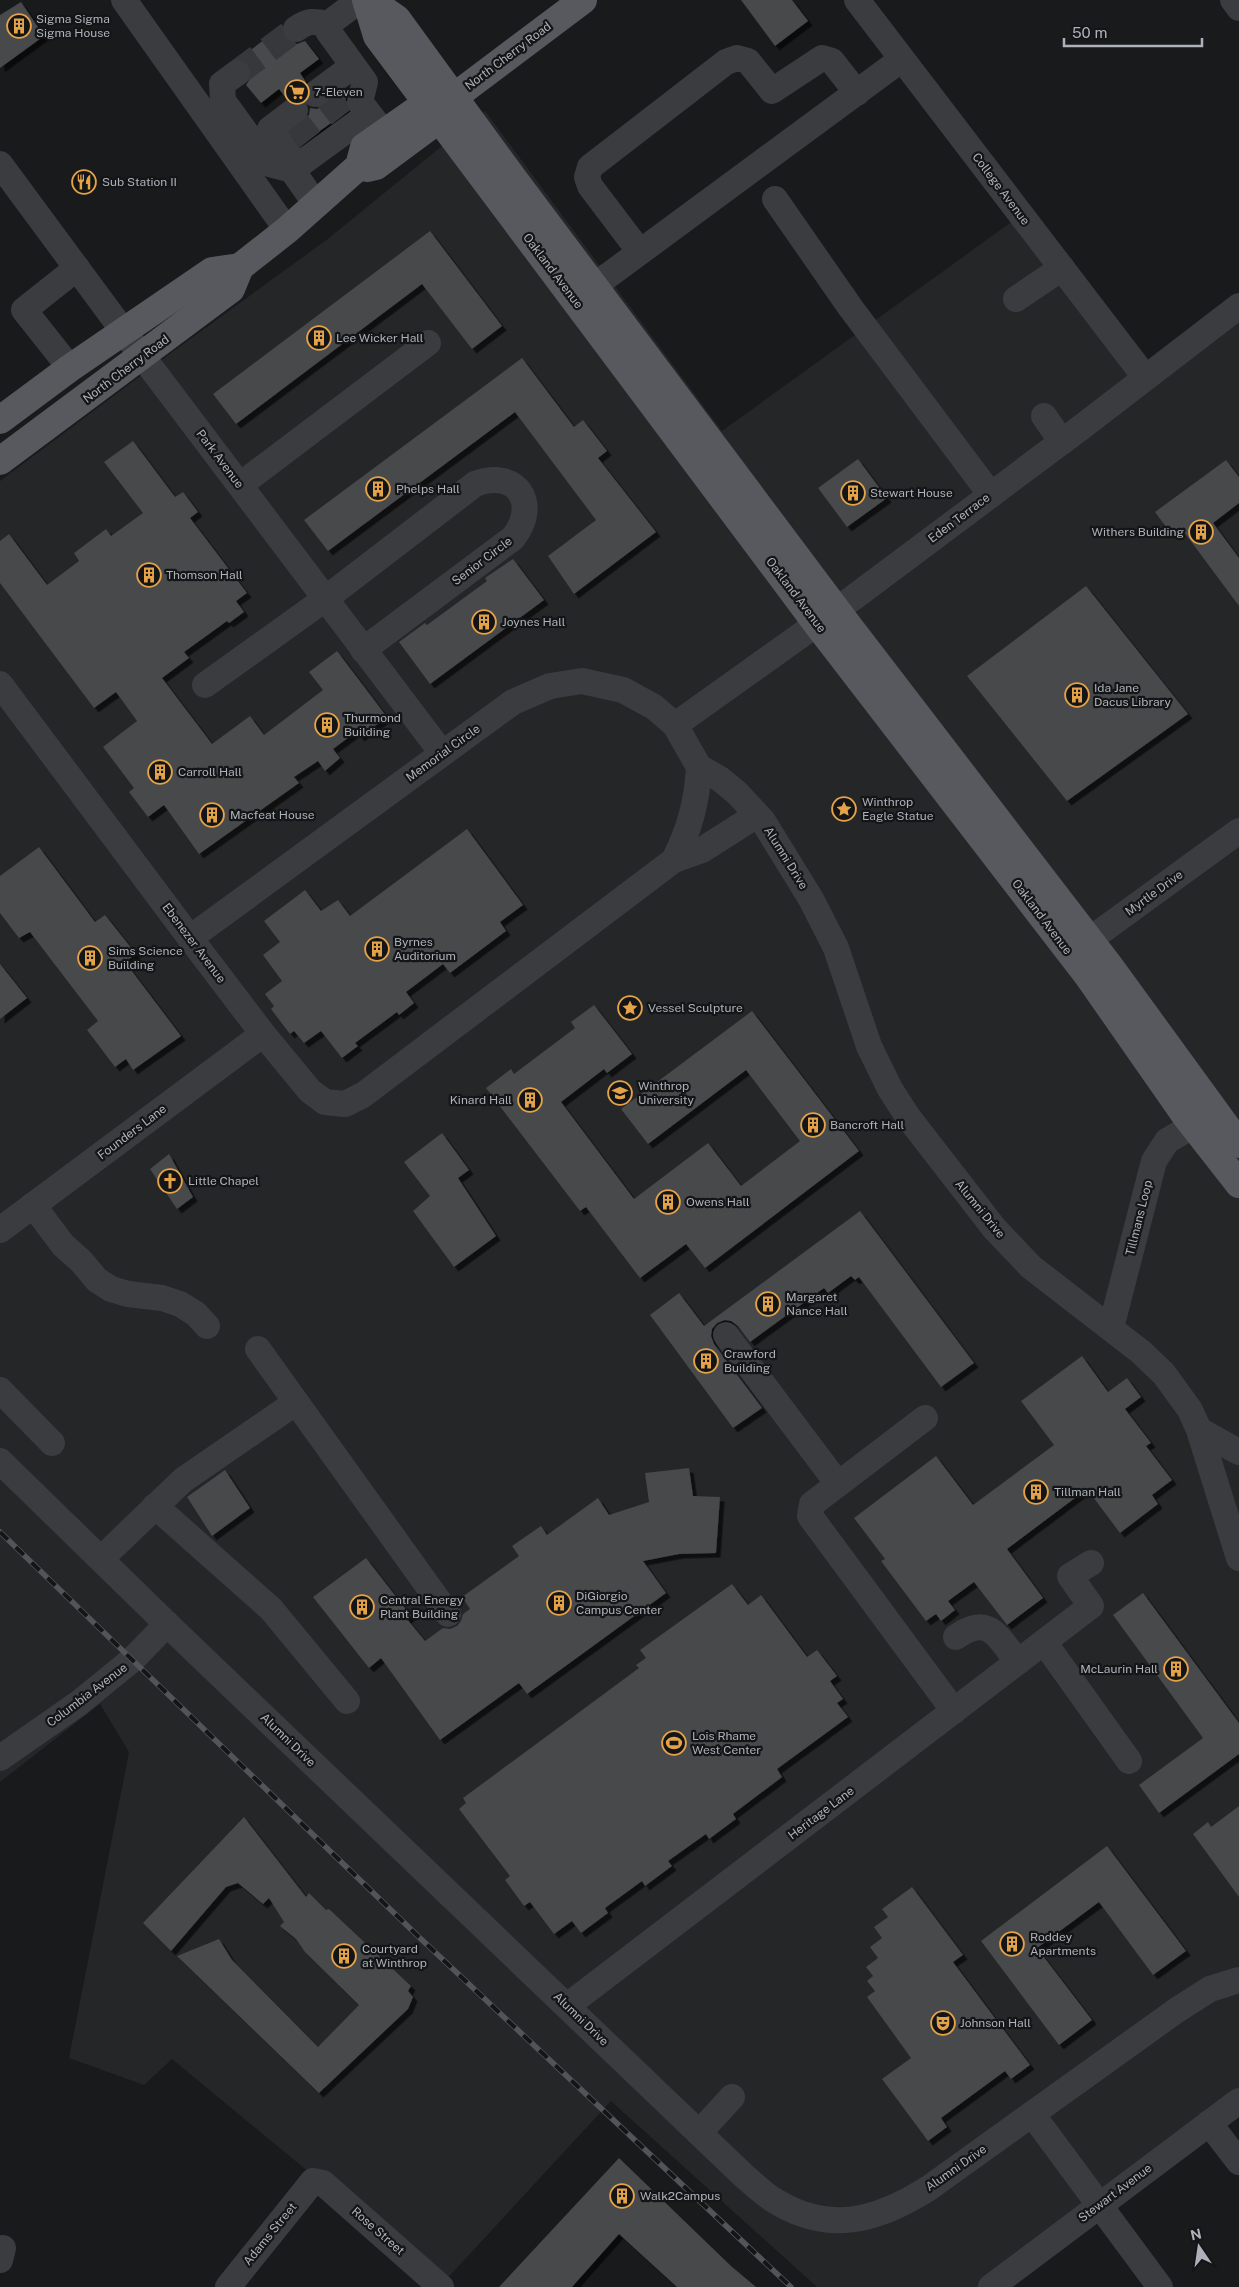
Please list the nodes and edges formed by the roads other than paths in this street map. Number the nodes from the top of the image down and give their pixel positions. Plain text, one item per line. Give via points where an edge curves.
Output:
1 (124, 0) edge
2 (360, 0) edge
3 (368, 0) edge
4 (583, 0) edge
5 (857, 0) edge
6 (1233, 0) edge
7 (1239, 8) edge
8 (328, 24) junction
9 (296, 29) tunnel mouth
10 (902, 59) junction
11 (353, 66) junction
12 (237, 73) tunnel mouth
13 (856, 92) junction
14 (321, 93) dead end
15 (444, 104) junction
16 (293, 114) dead end
17 (221, 118) junction
18 (363, 124) junction
19 (0, 164) edge
20 (359, 166) junction
21 (295, 168) junction
22 (775, 199) dead end
23 (315, 203) junction
24 (287, 230) junction
25 (640, 252) junction
26 (240, 266) junction
27 (77, 268) junction
28 (1062, 268) junction
29 (594, 286) junction
30 (1016, 299) dead end
31 (1239, 306) edge
32 (124, 332) junction
33 (428, 343) dead end
34 (143, 356) junction
35 (70, 368) junction
36 (1145, 377) junction
37 (1044, 416) dead end
38 (0, 420) edge
39 (1062, 442) junction
40 (0, 461) edge
41 (240, 485) junction
42 (991, 495) junction
43 (325, 599) junction
44 (827, 617) junction
45 (363, 650) junction
46 (0, 684) edge
47 (205, 685) dead end
48 (675, 725) junction
49 (442, 753) junction
50 (699, 766) junction
51 (760, 818) junction
52 (1239, 831) edge
53 (674, 860) junction
54 (190, 938) junction
55 (1078, 946) junction
56 (263, 1034) junction
57 (1194, 1125) junction
58 (1239, 1144) edge
59 (1239, 1184) edge
60 (33, 1205) junction
61 (0, 1230) edge
62 (207, 1326) dead end
63 (1111, 1328) junction
64 (726, 1335) dead end
65 (258, 1349) dead end
66 (0, 1390) edge
67 (295, 1403) junction
68 (925, 1418) dead end
69 (1199, 1430) junction
70 (52, 1443) dead end
71 (1239, 1452) edge
72 (0, 1461) edge
73 (838, 1484) junction
74 (155, 1506) junction
75 (102, 1558) junction
76 (1239, 1558) edge
77 (1091, 1563) dead end
78 (448, 1614) dead end
79 (167, 1624) junction
80 (956, 1637) dead end
81 (1044, 1642) junction
82 (1018, 1662) junction
83 (347, 1701) dead end
84 (954, 1711) junction
85 (0, 1758) edge
86 (1129, 1761) dead end
87 (1239, 1980) edge
88 (567, 2006) junction
89 (732, 2097) dead end
90 (1239, 2101) edge
91 (1032, 2114) junction
92 (1209, 2123) junction
93 (699, 2133) junction
94 (1237, 2156) edge
95 (313, 2181) joint
96 (1100, 2204) junction
97 (228, 2287) edge
98 (441, 2287) edge
99 (991, 2287) edge
100 (1160, 2287) edge

1 - 17 street
2 - 8 street
3 - 15 main road, Oakland Avenue via 378,36
4 - 15 main road, North Cherry Road
5 - 10 street, College Avenue
6 - 7 street
8 - 9 street via 311,20
8 - 11 street via 328,31
10 - 13 street
10 - 28 street, College Avenue
11 - 14 street
11 - 18 street via 365,82 360,102
12 - 17 street via 222,84
13 - 25 street
13 - 25 street via 832,61 822,58 772,91 748,61 737,58 726,62 590,167 586,177 590,186
15 - 18 main road, North Cherry Road
15 - 20 main road, North Cherry Road via 434,123 376,166
15 - 29 main road, Oakland Avenue
15 - 44 main road, Oakland Avenue
16 - 21 street via 270,129
17 - 21 street via 269,164
17 - 24 street
18 - 20 main road, North Cherry Road via 364,147
18 - 21 street via 317,149
19 - 27 street, Park Avenue
20 - 23 main road, North Cherry Road
21 - 23 street
22 - 42 street via 850,307
23 - 24 main road, North Cherry Road
24 - 26 main road, North Cherry Road
25 - 29 street
26 - 32 main road, North Cherry Road via 212,272
26 - 34 main road, North Cherry Road via 230,289
27 - 32 street, Park Avenue
27 - 35 street via 24,310
28 - 30 street
28 - 36 street, College Avenue
29 - 44 main road, Oakland Avenue
31 - 36 street, Eden Terrace
32 - 34 street, Park Avenue
32 - 35 main road, North Cherry Road
33 - 41 street
34 - 40 main road, North Cherry Road
34 - 41 street, Park Avenue
35 - 38 main road, North Cherry Road
36 - 39 street, Eden Terrace
37 - 39 street
39 - 42 street, Eden Terrace
41 - 43 street, Park Avenue
42 - 44 street, Eden Terrace
43 - 45 street, Park Avenue
43 - 45 street, Senior Circle via 475,484 502,479 522,496 523,521 513,538
43 - 47 street
44 - 48 street, Eden Terrace
44 - 55 main road, Oakland Avenue
45 - 49 street, Park Avenue
46 - 54 street, Ebenezer Avenue
48 - 49 street, Memorial Circle via 654,707 623,690 582,681 550,686 513,702
48 - 50 street, Memorial Circle
49 - 54 street, Memorial Circle
50 - 51 street, Memorial Circle via 737,793
50 - 53 street via 693,817
51 - 53 street via 702,850
51 - 63 street, Alumni Drive via 811,899 836,948 869,1046 908,1118 994,1228 1031,1267
52 - 55 street, Myrtle Drive
53 - 56 street, Ebenezer Avenue via 425,1050 345,1104 325,1102 310,1090
54 - 56 street, Ebenezer Avenue
55 - 57 main road, Oakland Avenue
55 - 58 main road, Oakland Avenue
56 - 60 street, Founders Lane
57 - 59 main road, Oakland Avenue
57 - 63 street, Tillmans Loop via 1167,1141 1154,1161
60 - 61 street, Founders Lane
60 - 62 street via 63,1245 97,1280 128,1294 180,1304
63 - 69 street, Alumni Drive via 1164,1374 1190,1410
64 - 73 street
65 - 67 street
66 - 70 street
67 - 74 street via 183,1480
67 - 78 street
68 - 73 street
69 - 71 street
69 - 76 street, Alumni Drive
72 - 75 street, Alumni Drive
73 - 84 street via 812,1504 810,1516
74 - 75 street
74 - 83 street via 271,1609
75 - 79 street, Alumni Drive
77 - 81 street, Heritage Lane via 1070,1576 1091,1606
79 - 85 street, Columbia Avenue via 133,1659 79,1703
79 - 88 street, Alumni Drive
80 - 82 street via 977,1626 986,1627
81 - 82 street, Heritage Lane
81 - 86 street
82 - 84 street, Heritage Lane
84 - 88 street, Heritage Lane
87 - 91 street, Alumni Drive via 1210,1989 1177,2010
88 - 93 street, Alumni Drive
89 - 93 street
90 - 92 street, Stewart Avenue
91 - 93 street, Alumni Drive via 902,2205 875,2216 840,2221 804,2216 772,2199
91 - 96 street
92 - 94 street
92 - 96 street, Stewart Avenue
95 - 97 street, Adams Street
95 - 98 street, Rose Street via 323,2183
96 - 99 street, Stewart Avenue
96 - 100 street

